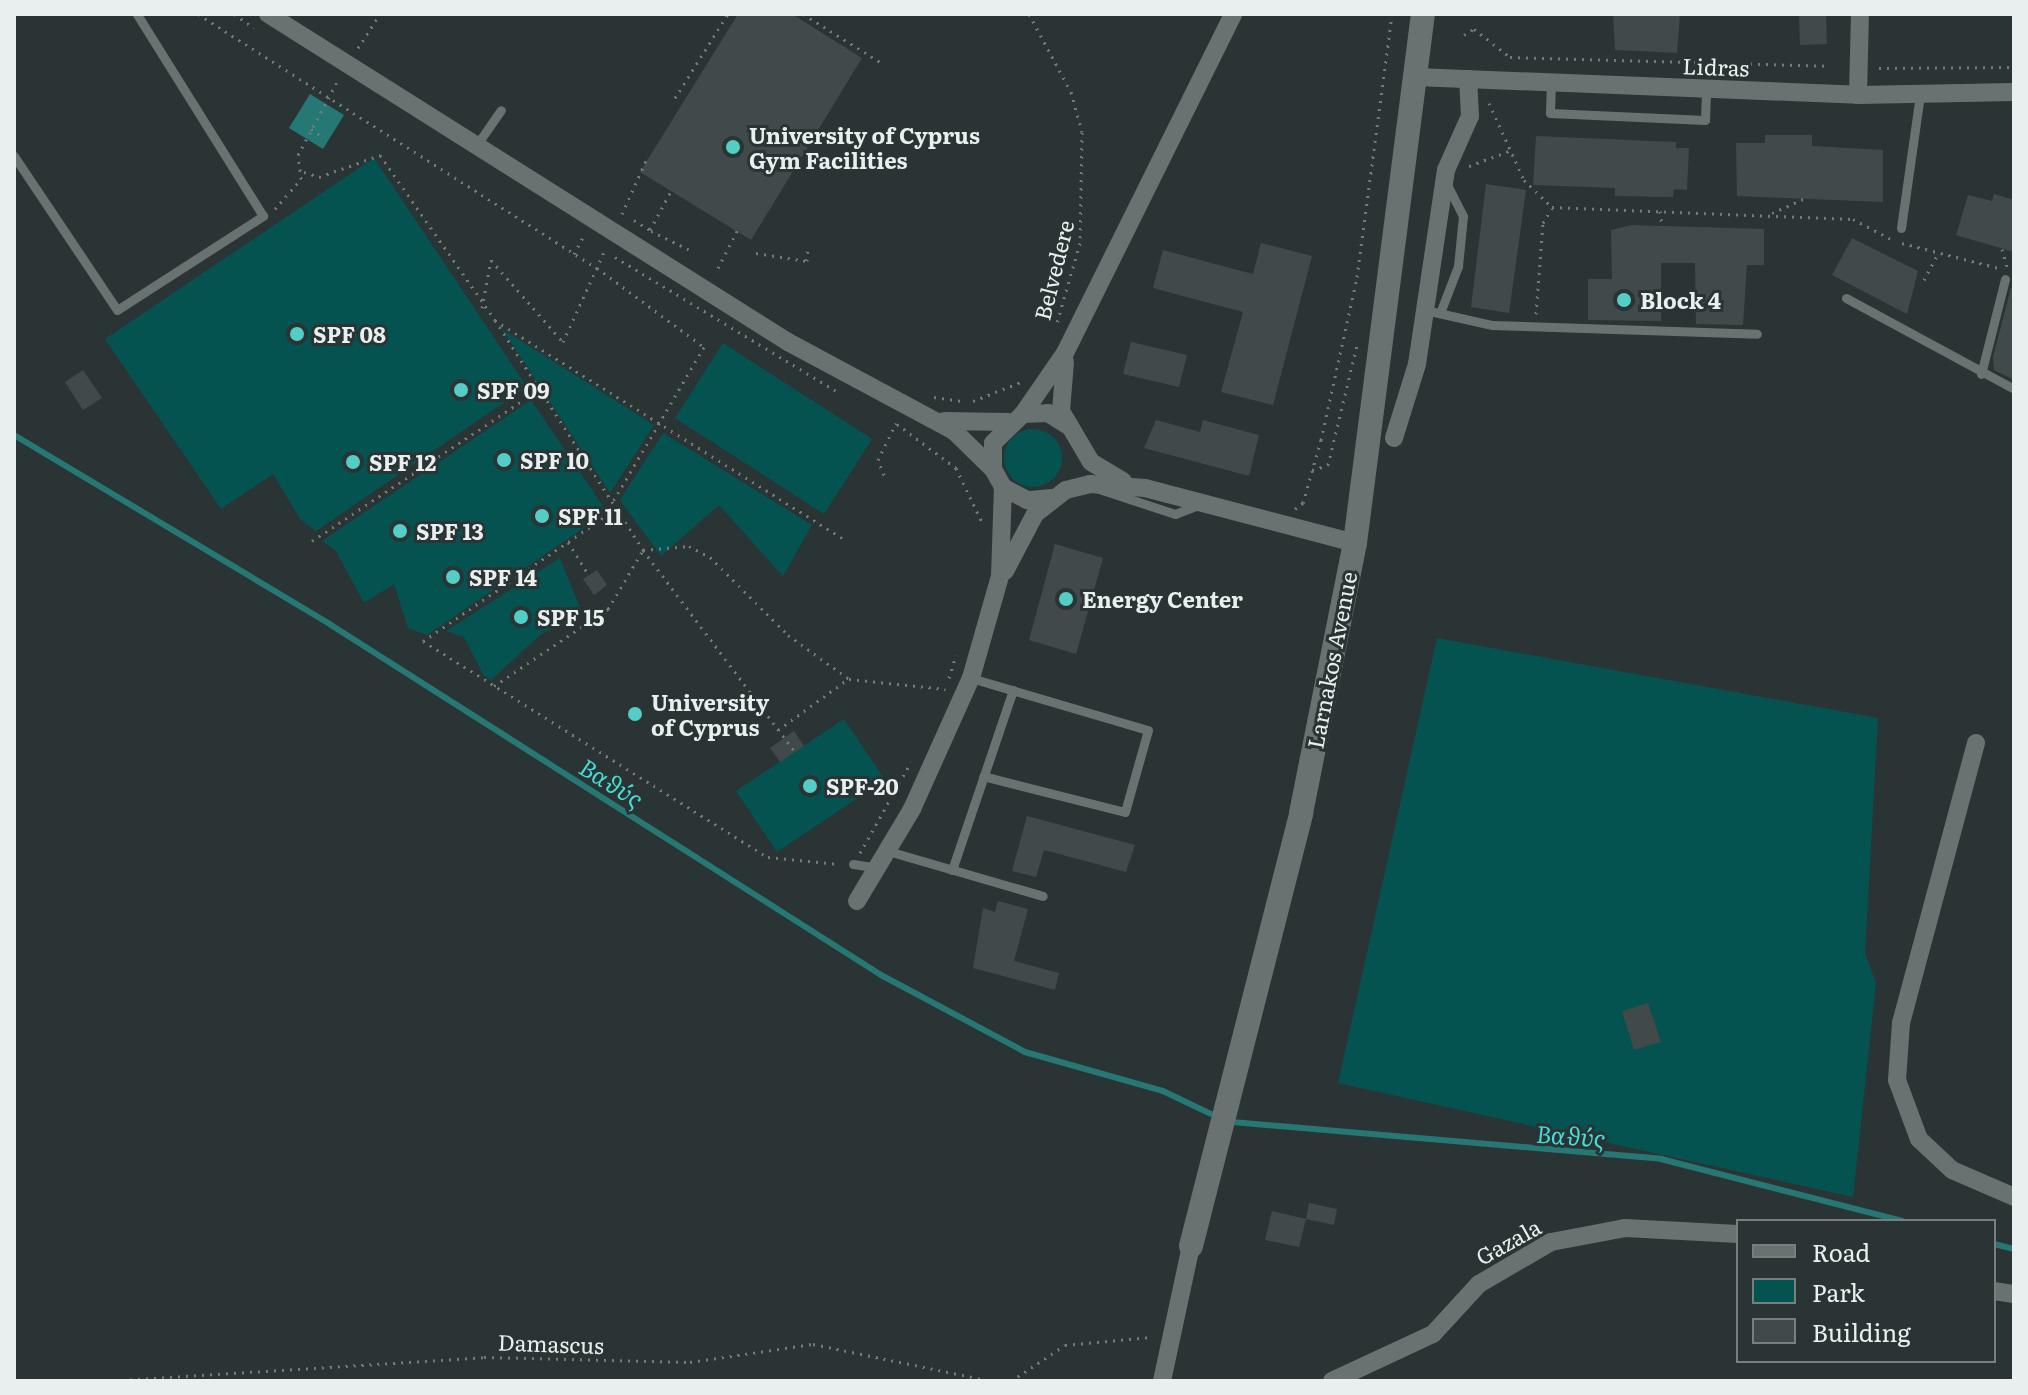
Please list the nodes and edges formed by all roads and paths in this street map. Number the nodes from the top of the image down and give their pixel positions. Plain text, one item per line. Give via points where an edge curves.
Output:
1 (137, 14) edge
2 (198, 14) edge
3 (268, 14) edge
4 (380, 14) edge
5 (728, 14) edge
6 (803, 14) edge
7 (1029, 14) edge
8 (1233, 14) edge
9 (1392, 14) edge
10 (1423, 14) edge
11 (1860, 14) edge
12 (1464, 35) dead end
13 (880, 62) dead end
14 (348, 63) junction
15 (1827, 66) dead end
16 (2014, 67) edge
17 (1879, 68) dead end
18 (1416, 77) junction
19 (1473, 79) junction
20 (338, 80) dead end
21 (1551, 83) junction
22 (1706, 89) junction
23 (2014, 92) edge
24 (1858, 95) junction
25 (1920, 95) junction
26 (327, 96) junction
27 (675, 98) dead end
28 (501, 110) dead end
29 (311, 129) junction
30 (320, 135) dead end
31 (478, 143) junction
32 (1514, 149) junction
33 (14, 156) edge
34 (648, 156) dead end
35 (304, 172) junction
36 (1445, 175) junction
37 (671, 191) dead end
38 (1805, 198) dead end
39 (1552, 207) junction
40 (615, 209) dead end
41 (1660, 211) junction
42 (265, 213) junction
43 (1771, 214) junction
44 (618, 223) dead end
45 (1662, 225) dead end
46 (1901, 228) dead end
47 (650, 230) junction
48 (737, 231) dead end
49 (612, 236) dead end
50 (808, 248) dead end
51 (2002, 249) dead end
52 (694, 252) dead end
53 (756, 253) dead end
54 (1936, 257) junction
55 (718, 268) dead end
56 (2009, 274) edge
57 (1924, 280) dead end
58 (1846, 298) dead end
59 (482, 308) junction
60 (1433, 312) junction
61 (495, 320) junction
62 (1535, 326) junction
63 (1055, 330) dead end
64 (1757, 334) dead end
65 (1069, 345) junction
66 (1981, 374) junction
67 (1026, 378) dead end
68 (2014, 389) edge
69 (535, 392) junction
70 (921, 408) junction
71 (1016, 418) junction
72 (660, 423) junction
73 (896, 423) dead end
74 (909, 431) dead end
75 (1073, 433) junction
76 (1394, 438) dead end
77 (993, 469) junction
78 (884, 475) dead end
79 (1090, 484) junction
80 (1003, 487) junction
81 (1145, 488) junction
82 (1061, 493) junction
83 (612, 503) junction
84 (1203, 503) junction
85 (1279, 507) dead end
86 (616, 509) junction
87 (842, 538) dead end
88 (984, 539) dead end
89 (312, 541) dead end
90 (568, 542) junction
91 (1355, 543) junction
92 (643, 550) junction
93 (589, 575) dead end
94 (998, 588) junction
95 (959, 647) dead end
96 (971, 678) junction
97 (849, 679) junction
98 (494, 686) junction
99 (945, 689) junction
100 (1013, 690) junction
101 (940, 701) dead end
102 (778, 730) junction
103 (1976, 743) dead end
104 (795, 752) dead end
105 (913, 759) dead end
106 (983, 776) junction
107 (888, 851) junction
108 (853, 864) junction
109 (878, 868) junction
110 (952, 870) junction
111 (1043, 896) dead end
112 (857, 901) dead end
113 (2014, 1197) edge
114 (1736, 1234) edge
115 (1191, 1246) joint
116 (1171, 1335) junction
117 (106, 1381) edge
118 (991, 1381) edge
119 (1011, 1381) edge
120 (1162, 1381) edge
121 (1332, 1381) edge

1 - 42 lane
2 - 26 path
3 - 14 street
4 - 14 path
5 - 27 path
6 - 13 path
7 - 63 path, Belvedere via 1071,92 1083,144 1080,243
8 - 65 street
9 - 85 path via 1380,138 1346,331 1303,503
10 - 18 main road, Larnakos Avenue
11 - 24 street
12 - 15 path via 1474,29 1510,57
14 - 31 street
16 - 17 path
18 - 19 street, Lidras
18 - 91 main road, Larnakos Avenue
19 - 21 street, Lidras
19 - 32 path
19 - 36 street via 1470,116
20 - 26 path
21 - 22 street, Lidras
21 - 22 lane via 1550,113 1705,120
22 - 24 street, Lidras
23 - 25 street, Lidras
24 - 25 street, Lidras
25 - 46 lane
26 - 29 path
26 - 72 path via 597,268 704,347
28 - 31 lane
29 - 30 path
29 - 35 path via 298,155
31 - 70 street via 788,342
32 - 36 path
32 - 39 path via 1524,180
33 - 42 lane via 117,310
34 - 44 path
35 - 42 path via 292,197
35 - 59 path via 319,177 380,155
36 - 60 street
36 - 60 lane via 1463,216 1458,266
37 - 47 path
38 - 43 path
39 - 41 path
39 - 62 path via 1543,223
40 - 47 path
41 - 43 path
41 - 45 path
43 - 54 path via 1853,219
47 - 52 path
48 - 55 path
49 - 59 path via 563,342 491,260
50 - 53 path via 807,261
51 - 56 path
54 - 56 path
54 - 57 path
56 - 66 lane
58 - 66 lane
59 - 61 path
60 - 62 lane
60 - 76 street
61 - 69 path
61 - 72 path
62 - 64 lane
65 - 71 street
65 - 75 street via 1060,389
66 - 68 lane
67 - 70 path via 993,398
69 - 83 path
69 - 89 path
70 - 71 street via 963,426
70 - 77 street
71 - 75 street via 1048,413
71 - 77 street via 993,443
72 - 83 path
72 - 87 path
73 - 78 path via 878,460
74 - 88 path via 943,454 968,484
75 - 81 street via 1091,462
75 - 82 street via 1080,467
77 - 80 street
79 - 81 street
79 - 82 street
79 - 84 lane via 1165,513 1183,515
80 - 82 street via 1027,500
80 - 94 street
81 - 84 street
82 - 94 street via 1030,522
83 - 86 path
84 - 91 street
86 - 90 path
86 - 92 path
90 - 93 path
90 - 98 path via 423,641
91 - 115 main road, Larnakos Avenue via 1301,813
92 - 97 path via 689,546 710,557 788,635
92 - 98 path via 608,609
92 - 102 path
94 - 96 street
95 - 99 path
96 - 100 lane
96 - 107 street
97 - 99 path
97 - 102 path
98 - 108 path via 768,857
99 - 101 path
100 - 106 lane
100 - 106 lane via 1148,730 1125,812
102 - 104 path
103 - 113 street via 1901,1023 1897,1080 1919,1139 1952,1170
105 - 108 path
106 - 110 lane
107 - 109 street
107 - 110 lane
108 - 109 lane
109 - 112 street
110 - 111 lane
114 - 121 street, Gazala via 1625,1228 1551,1242 1479,1284 1433,1334
115 - 116 street, Larnakos Avenue
116 - 119 path via 1065,1345
116 - 120 street
117 - 118 path, Damascus via 484,1357 690,1362 813,1344

